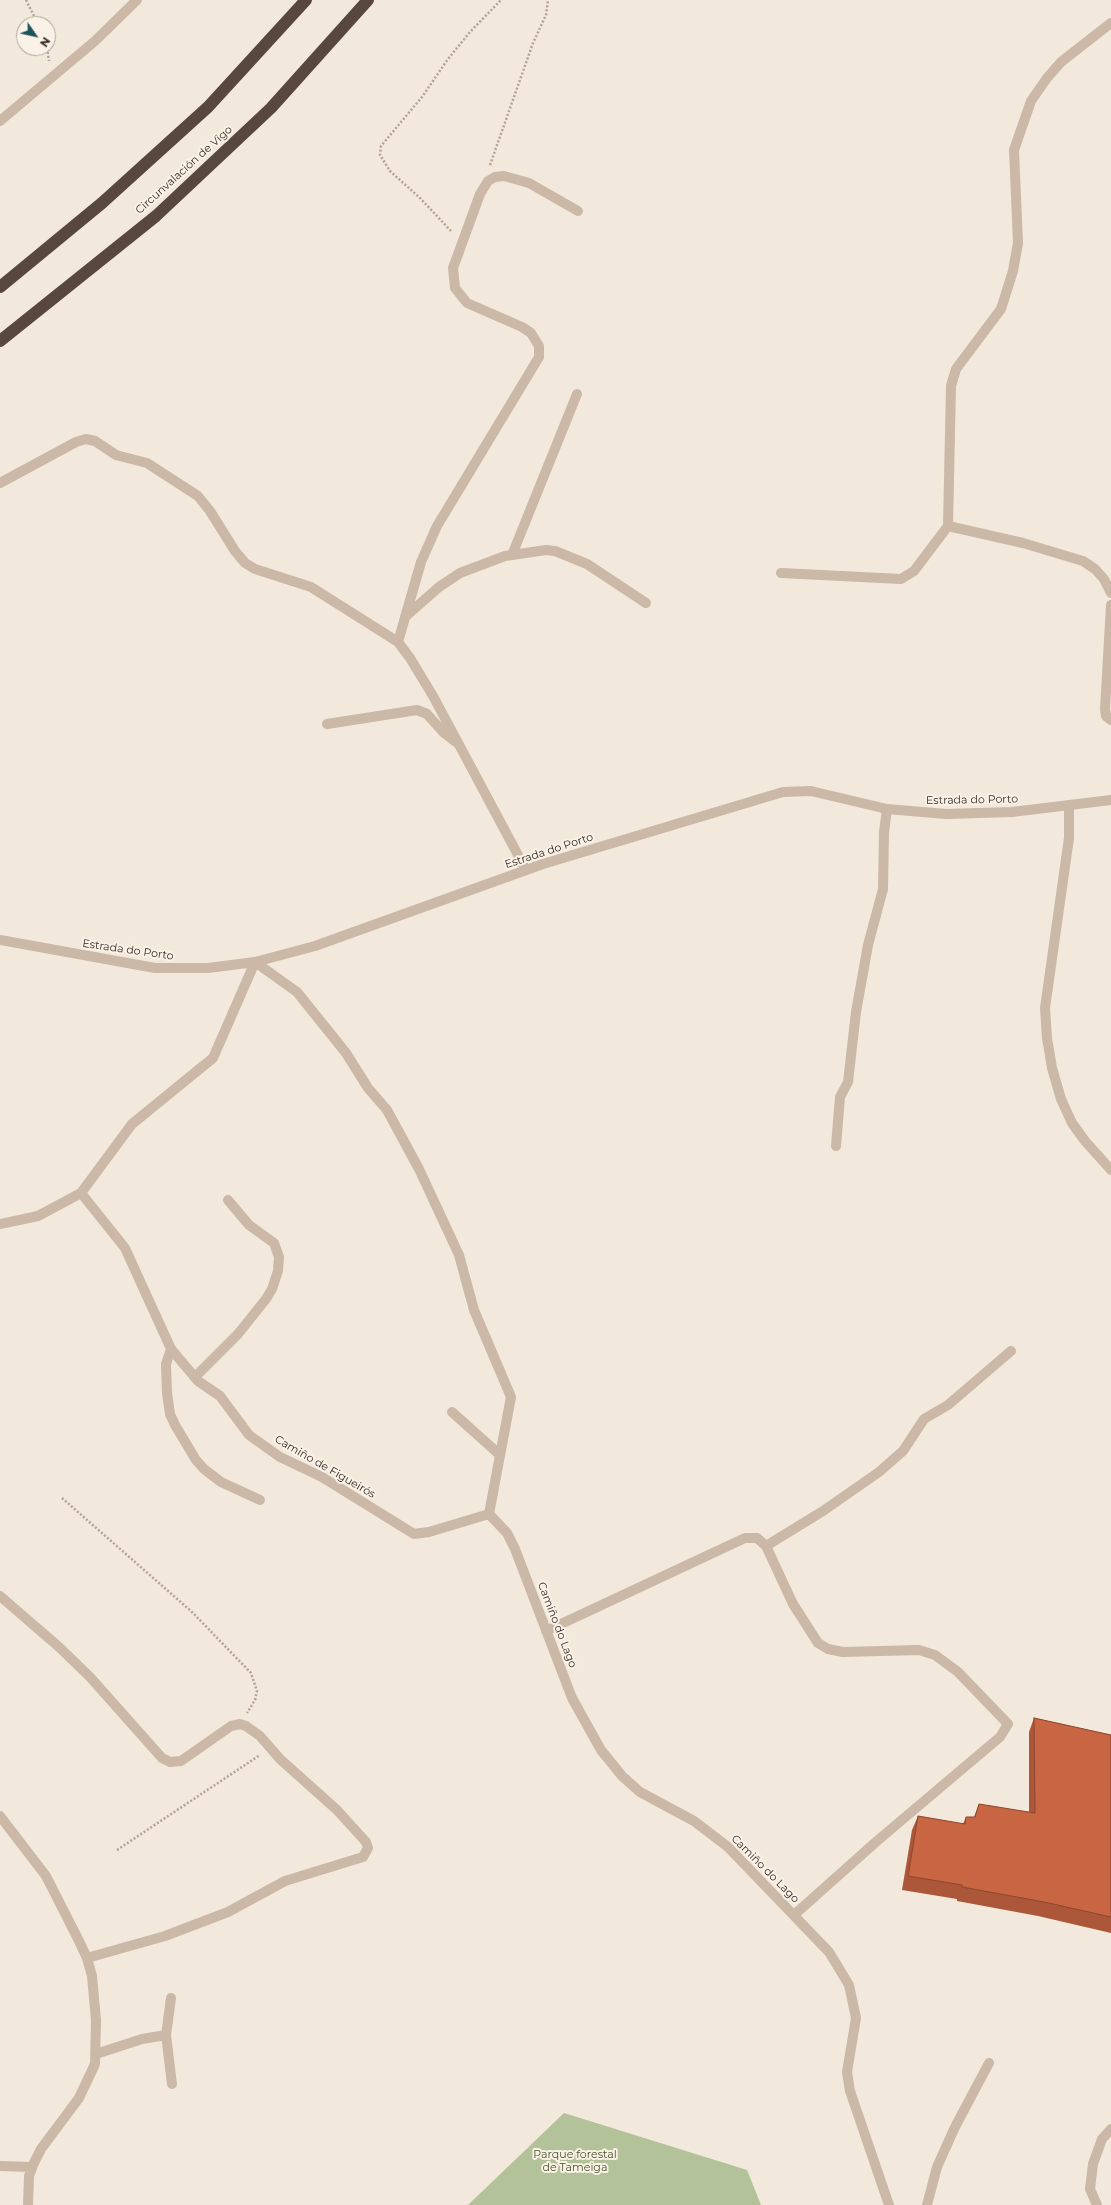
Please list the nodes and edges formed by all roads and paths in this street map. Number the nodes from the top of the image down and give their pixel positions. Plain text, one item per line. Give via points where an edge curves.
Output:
1 (26, 0) edge
2 (137, 0) edge
3 (306, 0) edge
4 (368, 0) edge
5 (501, 0) edge
6 (548, 0) edge
7 (34, 16) edge
8 (1111, 23) edge
9 (0, 121) edge
10 (488, 181) junction
11 (578, 211) dead end
12 (460, 245) junction
13 (0, 287) edge
14 (0, 341) edge
15 (577, 394) dead end
16 (0, 483) edge
17 (948, 526) junction
18 (512, 555) junction
19 (781, 573) dead end
20 (1111, 594) edge
21 (646, 603) dead end
22 (1111, 605) edge
23 (405, 617) junction
24 (398, 642) junction
25 (1111, 720) edge
26 (327, 724) dead end
27 (458, 743) junction
28 (1111, 800) edge
29 (1069, 806) junction
30 (887, 809) junction
31 (526, 870) junction
32 (0, 940) edge
33 (255, 962) junction
34 (836, 1146) dead end
35 (1111, 1170) edge
36 (81, 1194) junction
37 (228, 1200) dead end
38 (0, 1224) edge
39 (172, 1349) junction
40 (1011, 1351) dead end
41 (195, 1377) junction
42 (452, 1412) dead end
43 (500, 1455) junction
44 (62, 1498) dead end
45 (260, 1500) dead end
46 (489, 1514) junction
47 (766, 1546) junction
48 (0, 1596) edge
49 (546, 1630) junction
50 (240, 1724) junction
51 (270, 1748) junction
52 (0, 1816) edge
53 (117, 1850) dead end
54 (794, 1915) junction
55 (87, 1958) junction
56 (171, 1998) dead end
57 (166, 2035) junction
58 (96, 2054) junction
59 (989, 2063) dead end
60 (172, 2084) dead end
61 (1111, 2129) edge
62 (0, 2166) edge
63 (32, 2167) junction
64 (28, 2205) edge
65 (889, 2205) edge
66 (927, 2205) edge
67 (1097, 2205) edge

1 - 7 path
2 - 9 street via 95,41
3 - 13 highway via 208,107 102,203
4 - 14 highway, Circunvalación de Vigo via 271,108 156,216
5 - 12 path via 470,32 422,97 381,146 380,155 383,163 454,234
6 - 10 path via 546,15 533,42 488,172
8 - 17 street via 1061,62 1047,78 1031,101 1014,150 1018,243 1013,271 1001,309 956,369 951,386
10 - 11 street via 504,176 529,183
10 - 12 street via 480,194
12 - 23 street via 453,268 458,295 467,303 531,333 539,346 539,357 437,526 421,562
15 - 18 street
16 - 24 street via 76,442 86,439 95,441 116,455 148,463 198,496 245,563 255,569 311,588
17 - 19 street via 914,571 900,580
17 - 20 street via 1023,543 1083,561 1104,579
18 - 21 street via 546,550 567,555 588,564
18 - 23 street via 460,573 439,586
22 - 25 street via 1105,709 1106,716
23 - 24 street
24 - 27 street via 433,696
26 - 27 street via 417,710 427,714 443,732
27 - 31 street
28 - 29 street, Estrada do Porto
29 - 30 street, Estrada do Porto via 1012,812 946,814
29 - 35 street via 1069,838 1045,1008 1047,1038 1061,1099 1072,1123
30 - 31 street, Estrada do Porto via 811,791 783,792
30 - 34 street via 883,889 868,945 848,1082 840,1097
31 - 33 street, Estrada do Porto via 315,946
32 - 33 street, Estrada do Porto via 155,968 208,968
33 - 36 street via 213,1058 132,1124
33 - 43 street via 297,992 387,1110 419,1169 459,1255 474,1310 511,1397
36 - 38 street via 38,1216
36 - 39 street, Camiño de Figueirós via 125,1248
37 - 41 street via 249,1225 274,1243 279,1257 278,1271 272,1289 238,1334
39 - 41 street, Camiño de Figueirós
39 - 45 street via 166,1364 167,1392 170,1414 175,1425 204,1469 221,1482
40 - 47 street via 948,1405 924,1419 903,1451 879,1472
41 - 46 street, Camiño de Figueirós via 220,1396 249,1435 280,1457 322,1477 414,1534
42 - 43 street
43 - 46 street
44 - 50 path via 192,1612 251,1673 256,1696
46 - 49 street, Camiño do Lago via 506,1532 515,1549
47 - 49 street via 758,1538 745,1538
47 - 54 street via 793,1604 818,1643 828,1649 842,1652 919,1650 935,1655 958,1672 1008,1724 1000,1737
48 - 50 street via 74,1662 162,1758 170,1762 180,1761 222,1732
49 - 54 street, Camiño do Lago via 572,1698 601,1750 622,1776 640,1792 694,1822 728,1847
50 - 51 street via 253,1729
51 - 53 path
51 - 55 street via 337,1810 366,1842 368,1848 364,1858 285,1881 228,1912 166,1936
52 - 55 street via 46,1876
54 - 65 street, Camiño do Lago via 829,1952 848,1985 856,2018 847,2072 850,2091
55 - 58 street via 95,2005
56 - 57 street
57 - 58 street via 142,2039
57 - 60 street
58 - 63 street via 95,2064 79,2098 40,2149
59 - 66 street via 955,2126 937,2167
61 - 67 street via 1102,2139 1093,2164 1090,2189
62 - 63 street
63 - 64 street

